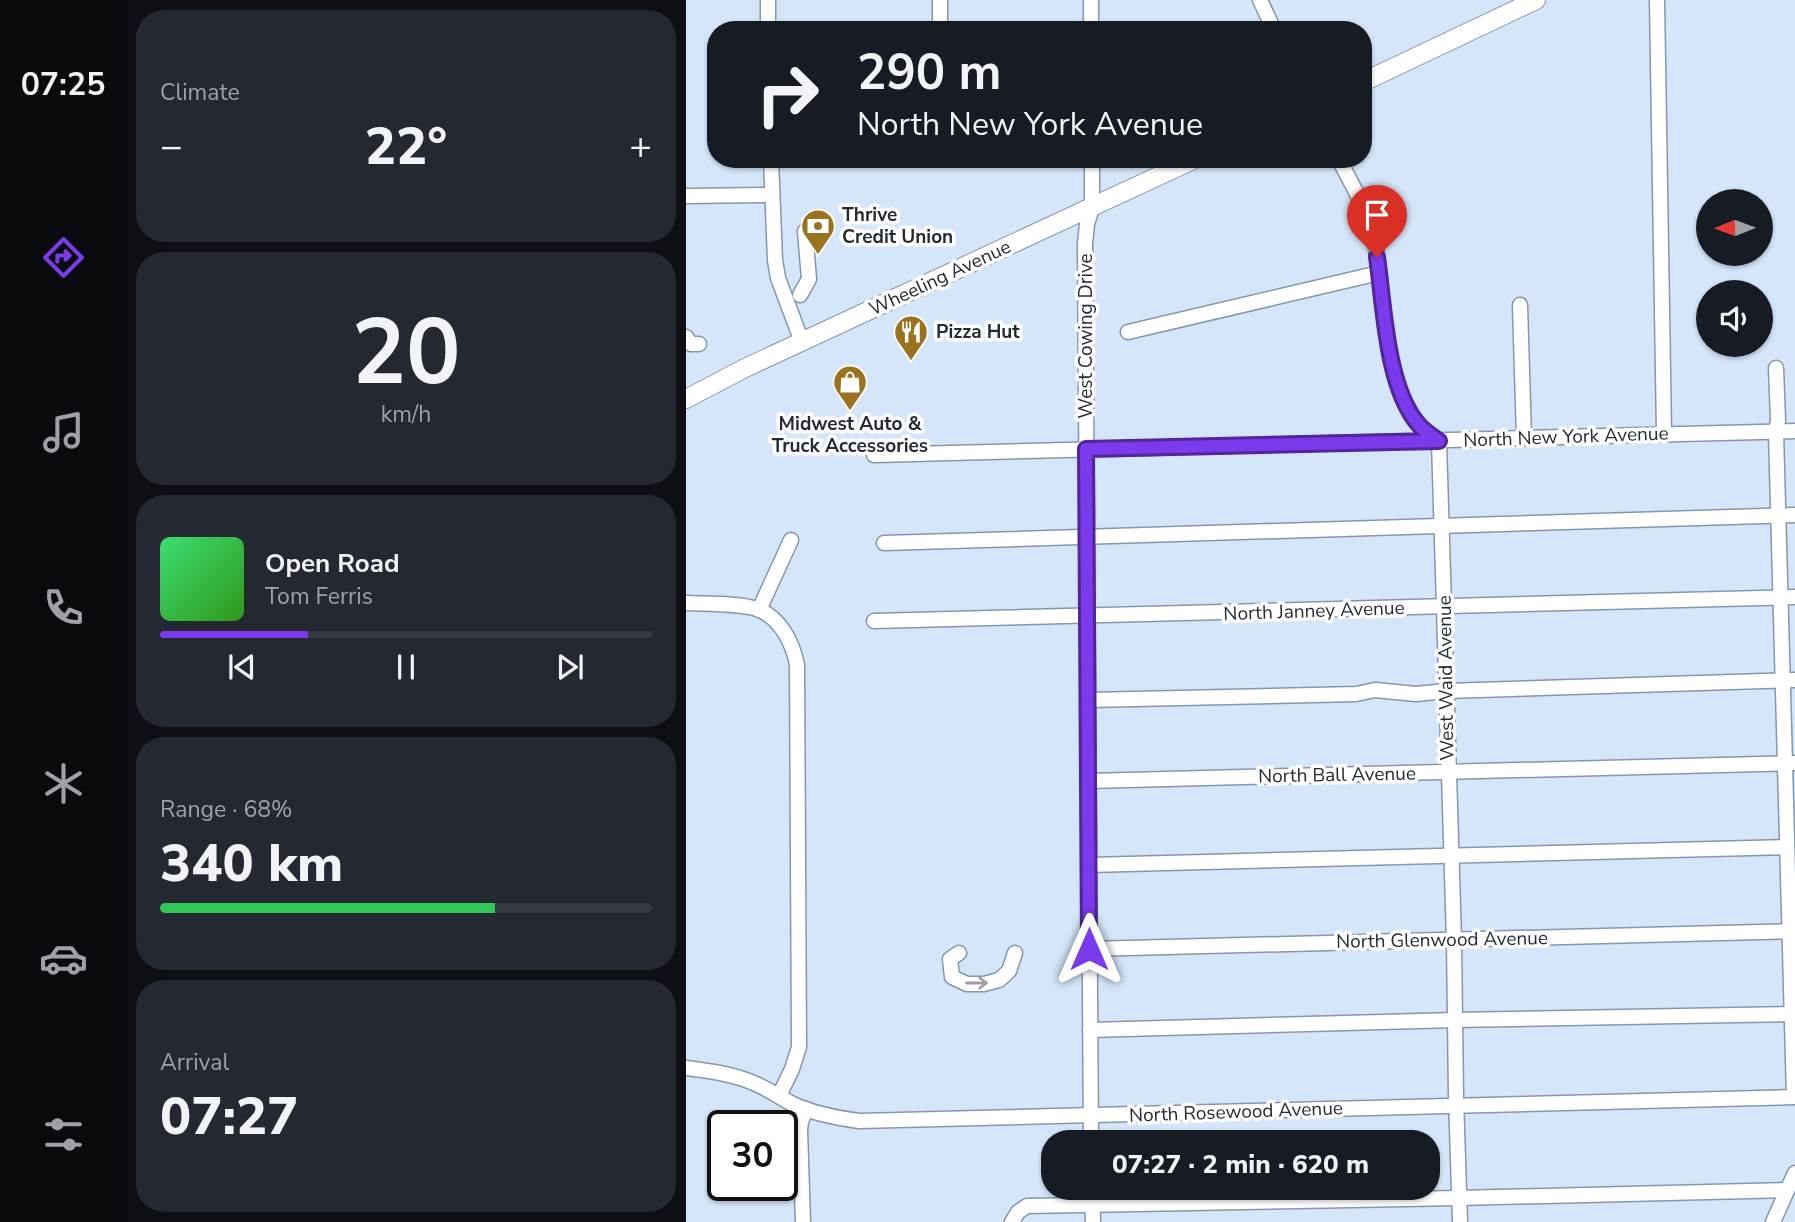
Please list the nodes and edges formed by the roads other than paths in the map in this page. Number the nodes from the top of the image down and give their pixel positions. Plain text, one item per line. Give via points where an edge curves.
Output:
1 (768, 0) edge
2 (940, 0) edge
3 (1091, 0) edge
4 (1260, 0) edge
5 (1657, 0) edge
6 (1526, 2) edge
7 (768, 21) edge
8 (940, 21) edge
9 (1091, 21) edge
10 (1270, 21) edge
11 (1372, 78) edge
12 (771, 168) edge
13 (1092, 168) edge
14 (1176, 168) edge
15 (1344, 168) edge
16 (772, 195) junction
17 (686, 196) edge
18 (1092, 208) junction
19 (805, 231) dead end
20 (1379, 273) junction
21 (800, 295) dead end
22 (1520, 305) dead end
23 (1128, 332) dead end
24 (802, 342) junction
25 (1776, 368) dead end
26 (686, 399) edge
27 (1795, 431) edge
28 (1776, 432) junction
29 (1664, 433) junction
30 (1524, 438) junction
31 (1439, 441) junction
32 (1086, 449) junction
33 (874, 455) dead end
34 (1778, 515) junction
35 (1795, 515) edge
36 (1442, 527) junction
37 (1087, 536) junction
38 (791, 540) dead end
39 (884, 543) dead end
40 (1788, 597) edge
41 (686, 603) edge
42 (1445, 607) junction
43 (759, 610) junction
44 (1088, 617) junction
45 (874, 621) dead end
46 (1789, 680) edge
47 (1446, 691) junction
48 (1088, 700) junction
49 (1790, 763) edge
50 (1448, 773) junction
51 (1089, 781) junction
52 (1790, 845) edge
53 (1451, 856) junction
54 (1089, 865) junction
55 (1792, 931) edge
56 (1454, 940) junction
57 (1089, 949) junction
58 (959, 953) dead end
59 (1015, 953) dead end
60 (1792, 1014) junction
61 (1455, 1020) junction
62 (1090, 1030) junction
63 (686, 1068) edge
64 (779, 1096) junction
65 (1794, 1097) edge
66 (1457, 1106) junction
67 (806, 1109) junction
68 (1090, 1116) junction
69 (1091, 1130) edge
70 (1795, 1173) edge
71 (1786, 1190) junction
72 (1459, 1198) junction
73 (1092, 1200) edge
74 (1092, 1204) junction
75 (803, 1222) edge
76 (1012, 1222) edge
77 (1093, 1222) edge
78 (1460, 1222) edge
79 (1773, 1222) edge

1 - 7 street
2 - 8 street
3 - 9 street
4 - 10 street
5 - 29 street
6 - 11 main road
12 - 16 street
13 - 18 street, West Cowing Drive
14 - 18 main road, Wheeling Avenue
15 - 20 street via 1369,219
16 - 17 street
16 - 24 street via 778,278
18 - 24 main road, Wheeling Avenue
18 - 32 street, West Cowing Drive via 1085,243
19 - 21 street via 809,279
20 - 23 street
20 - 31 street via 1394,373 1403,400 1418,423
22 - 30 street
24 - 26 main road, Wheeling Avenue
25 - 28 street
27 - 28 street, North New York Avenue
28 - 29 street, North New York Avenue
28 - 34 street
29 - 30 street, North New York Avenue
30 - 31 street, North New York Avenue
31 - 32 street, North New York Avenue
31 - 36 street, West Waid Avenue
32 - 33 street, North New York Avenue
32 - 37 street, West Cowing Drive
34 - 35 street
34 - 36 street
34 - 40 street
36 - 37 street
36 - 42 street, West Waid Avenue
37 - 39 street
37 - 44 street, West Cowing Drive
38 - 43 street
40 - 42 street, North Janney Avenue
40 - 46 street
41 - 43 street
42 - 44 street, North Janney Avenue
42 - 47 street, West Waid Avenue
43 - 64 street via 788,637 798,676 799,1047
44 - 45 street, North Janney Avenue
44 - 48 street, West Cowing Drive
46 - 47 street
46 - 49 street
47 - 48 street
47 - 50 street, West Waid Avenue
48 - 51 street, West Cowing Drive
49 - 50 street, North Ball Avenue
49 - 52 street
50 - 51 street, North Ball Avenue
50 - 53 street, West Waid Avenue
51 - 54 street, West Cowing Drive
52 - 53 street
52 - 55 street
53 - 54 street
53 - 56 street, West Waid Avenue
54 - 57 street, West Cowing Drive
55 - 56 street, North Glenwood Avenue
55 - 60 street
56 - 57 street, North Glenwood Avenue
56 - 61 street, West Waid Avenue
57 - 62 street, West Cowing Drive
58 -> 59 street via 950,959 952,977 967,984 999,980 1009,971
60 - 61 street
60 - 65 street
61 - 62 street
61 - 66 street, West Waid Avenue
62 - 68 street, West Cowing Drive
63 - 64 street, North Rosewood Avenue via 733,1076
64 - 67 street, North Rosewood Avenue
65 - 66 street, North Rosewood Avenue
66 - 68 street, North Rosewood Avenue
66 - 72 street, West Waid Avenue
67 - 68 street, North Rosewood Avenue via 859,1121
67 - 75 street via 800,1130
68 - 69 street, West Cowing Drive
70 - 71 street
71 - 72 street
71 - 79 street
72 - 74 street
72 - 78 street, West Waid Avenue
73 - 74 street
74 - 76 street via 1027,1206
74 - 77 street

